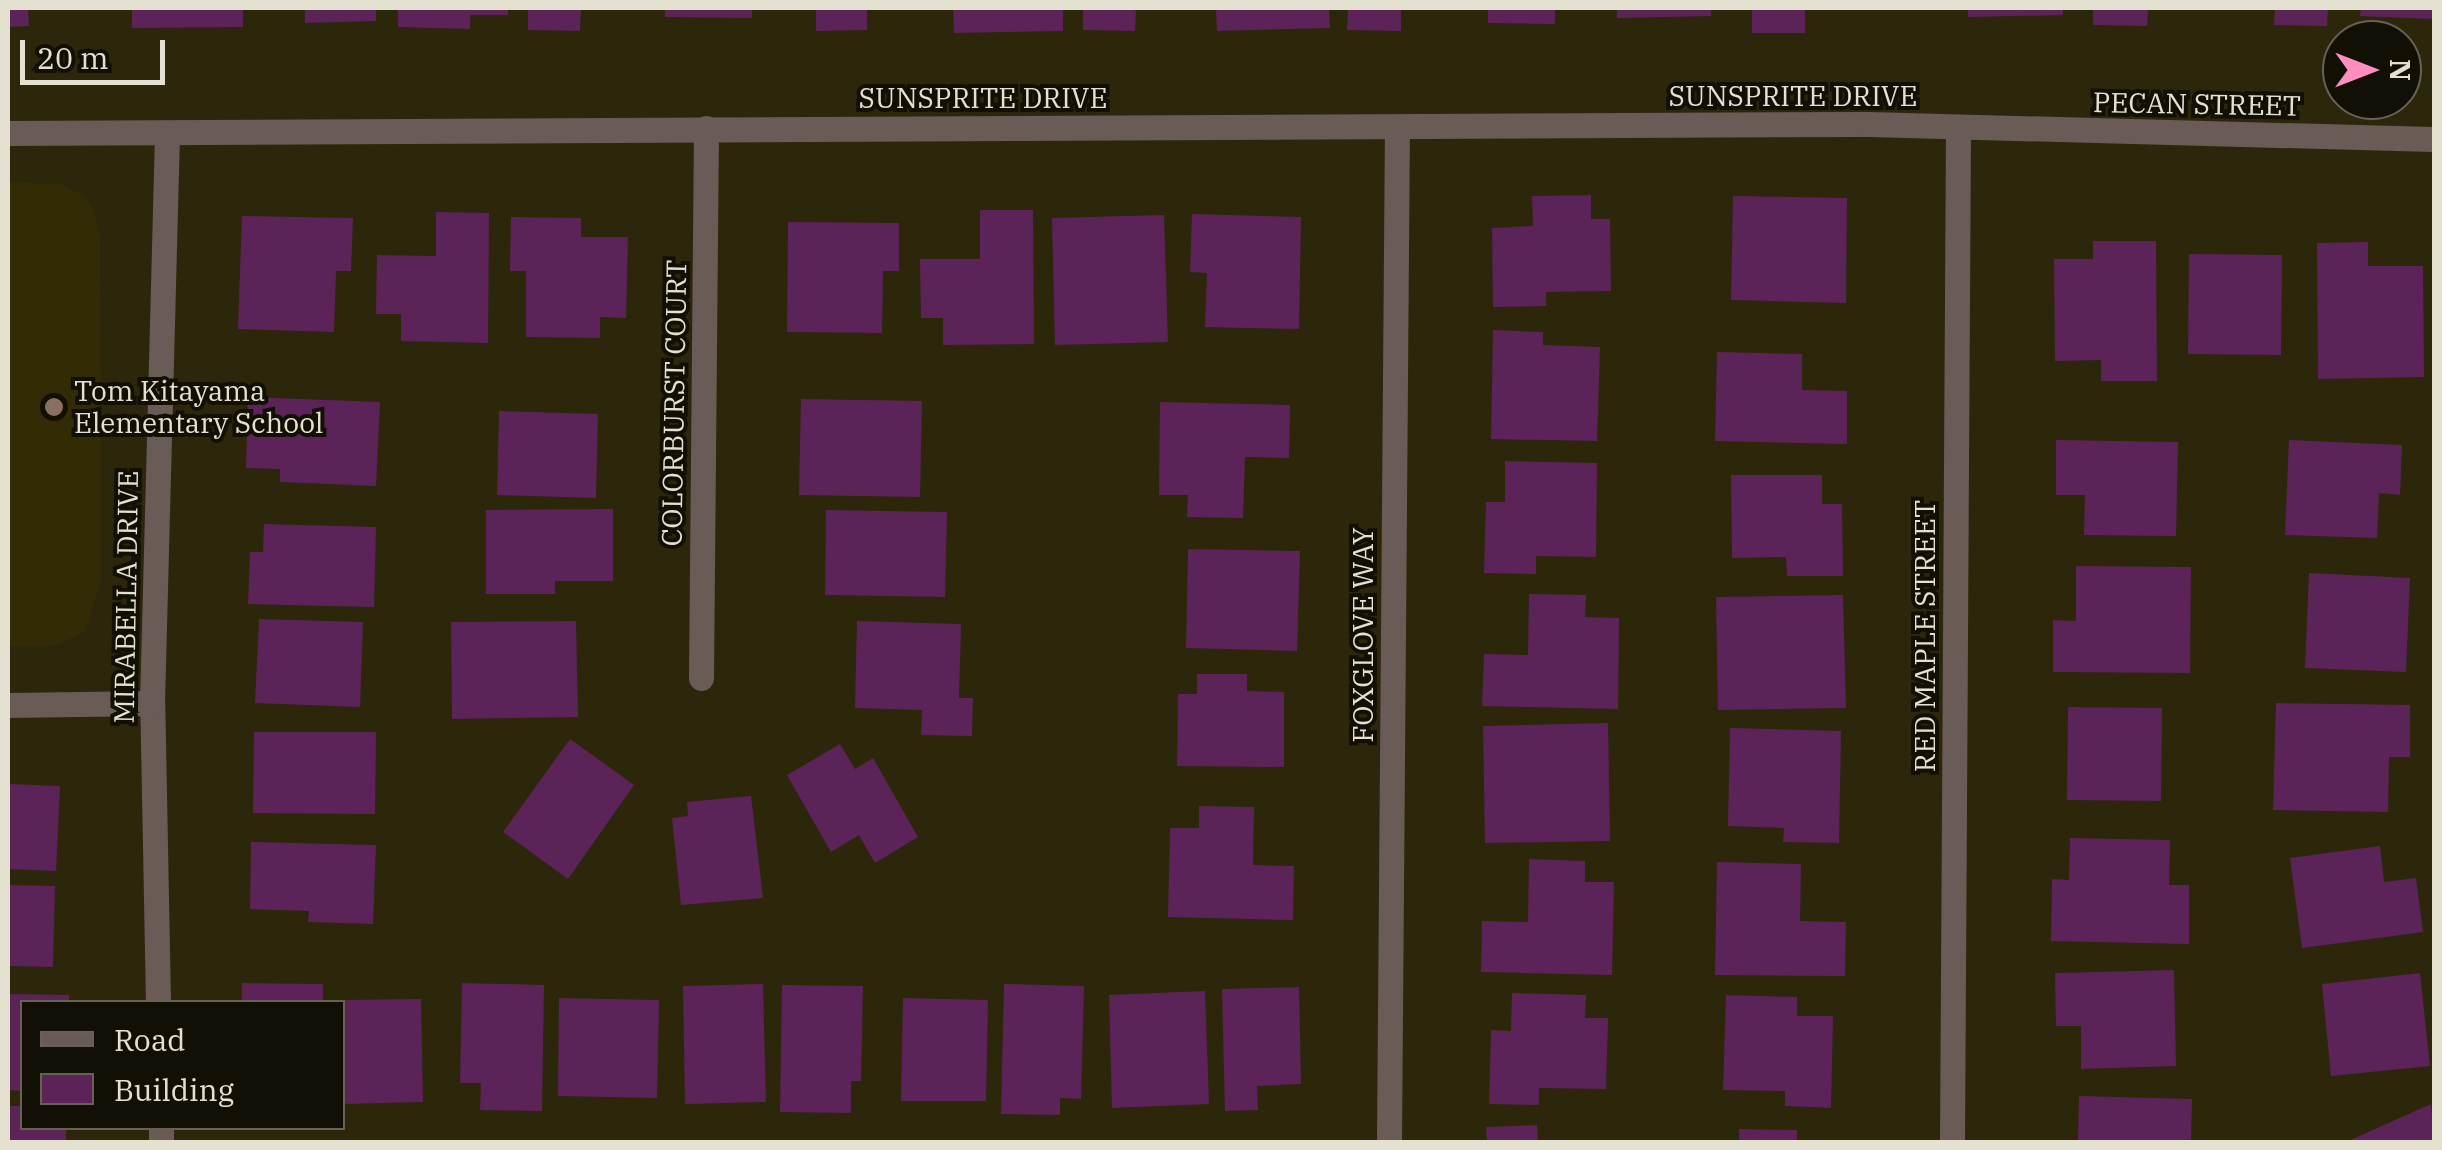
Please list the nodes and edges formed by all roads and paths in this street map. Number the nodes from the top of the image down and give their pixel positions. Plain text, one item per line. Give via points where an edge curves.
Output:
1 (706, 128) junction
2 (1396, 128) junction
3 (1958, 129) junction
4 (8, 133) edge
5 (168, 134) junction
6 (2434, 139) edge
7 (701, 678) dead end
8 (152, 703) junction
9 (8, 705) edge
10 (158, 1000) edge
11 (1389, 1142) edge
12 (1952, 1142) edge

1 - 2 street, SUNSPRITE DRIVE
1 - 5 street, SUNSPRITE DRIVE
1 - 7 street, COLORBURST COURT
2 - 3 street, SUNSPRITE DRIVE
2 - 11 street, FOXGLOVE WAY
3 - 6 street, PECAN STREET
3 - 12 street, RED MAPLE STREET
4 - 5 street, SUNSPRITE DRIVE
5 - 8 street, MIRABELLA DRIVE
8 - 9 street
8 - 10 street, MIRABELLA DRIVE

